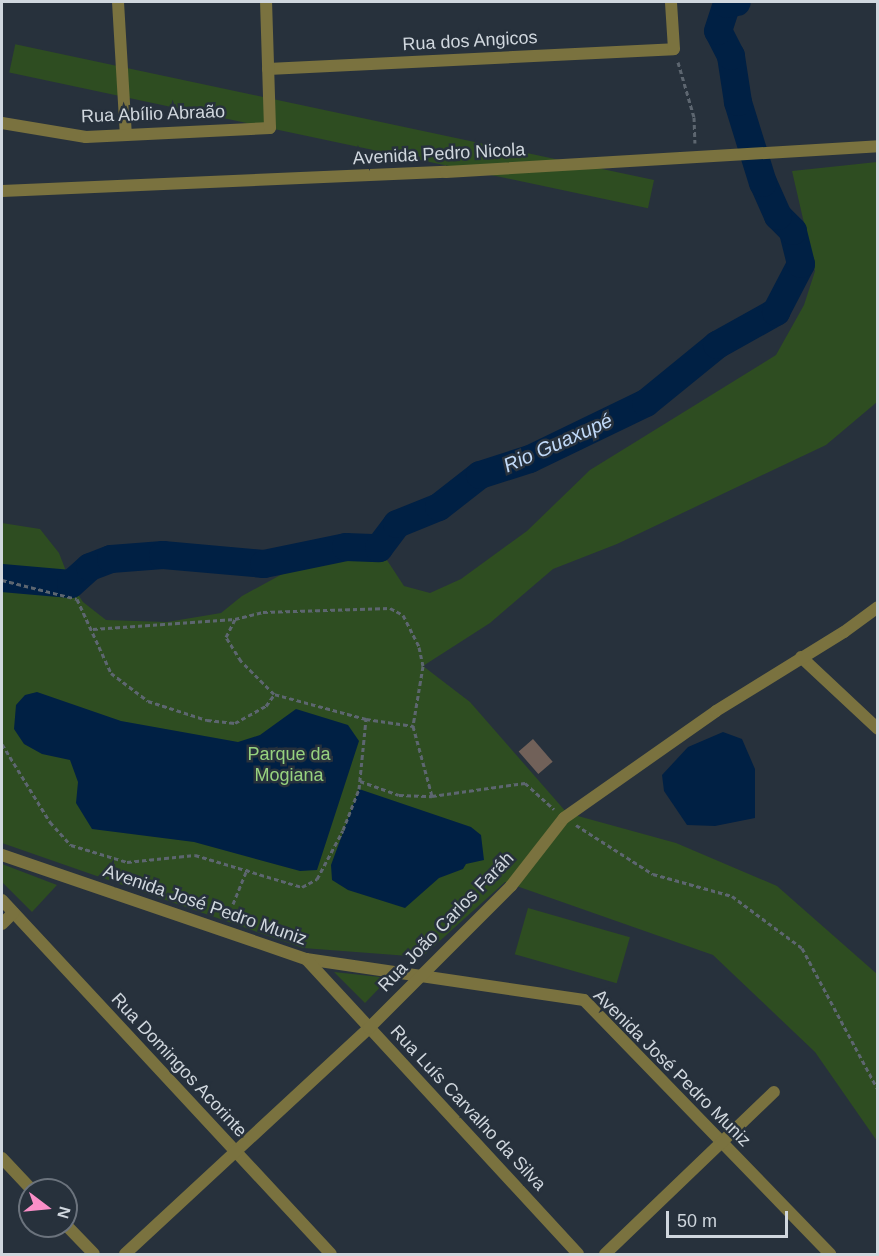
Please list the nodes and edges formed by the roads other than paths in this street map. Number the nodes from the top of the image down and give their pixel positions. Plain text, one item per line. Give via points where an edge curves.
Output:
1 (118, 2) edge
2 (266, 2) edge
3 (671, 2) edge
4 (268, 69) junction
5 (2, 123) edge
6 (126, 135) junction
7 (878, 146) edge
8 (2, 191) edge
9 (878, 607) edge
10 (801, 657) junction
11 (878, 729) edge
12 (2, 855) edge
13 (2, 900) edge
14 (13, 913) junction
15 (2, 924) edge
16 (306, 959) junction
17 (421, 975) junction
18 (369, 1028) junction
19 (774, 1092) dead end
20 (722, 1143) junction
21 (236, 1152) junction
22 (2, 1158) edge
23 (21, 1178) edge
24 (78, 1237) edge
25 (94, 1254) edge
26 (125, 1254) edge
27 (331, 1254) edge
28 (578, 1254) edge
29 (605, 1254) edge
30 (830, 1254) edge

1 - 6 street
2 - 4 street
3 - 4 street, Rua dos Angicos via 674,49
4 - 6 street, Rua Abílio Abraão via 270,128
5 - 6 street, Rua Abílio Abraão via 86,137
7 - 8 street, Avenida Pedro Nicola
9 - 10 street, Rua João Carlos Faráh
10 - 11 street
10 - 17 street, Rua João Carlos Faráh via 564,818 511,886
12 - 16 street, Avenida José Pedro Muniz
13 - 14 street, Rua Domingos Acorinte
14 - 15 street
14 - 21 street, Rua Domingos Acorinte
16 - 17 street, Avenida José Pedro Muniz
16 - 18 street, Rua Luís Carvalho da Silva
17 - 18 street, Rua João Carlos Faráh
17 - 20 street, Avenida José Pedro Muniz via 584,1000
18 - 21 street, Rua João Carlos Faráh
18 - 28 street, Rua Luís Carvalho da Silva
19 - 20 street
20 - 29 street
20 - 30 street, Avenida José Pedro Muniz
21 - 26 street, Rua João Carlos Faráh
21 - 27 street, Rua Domingos Acorinte
22 - 23 street
24 - 25 street

